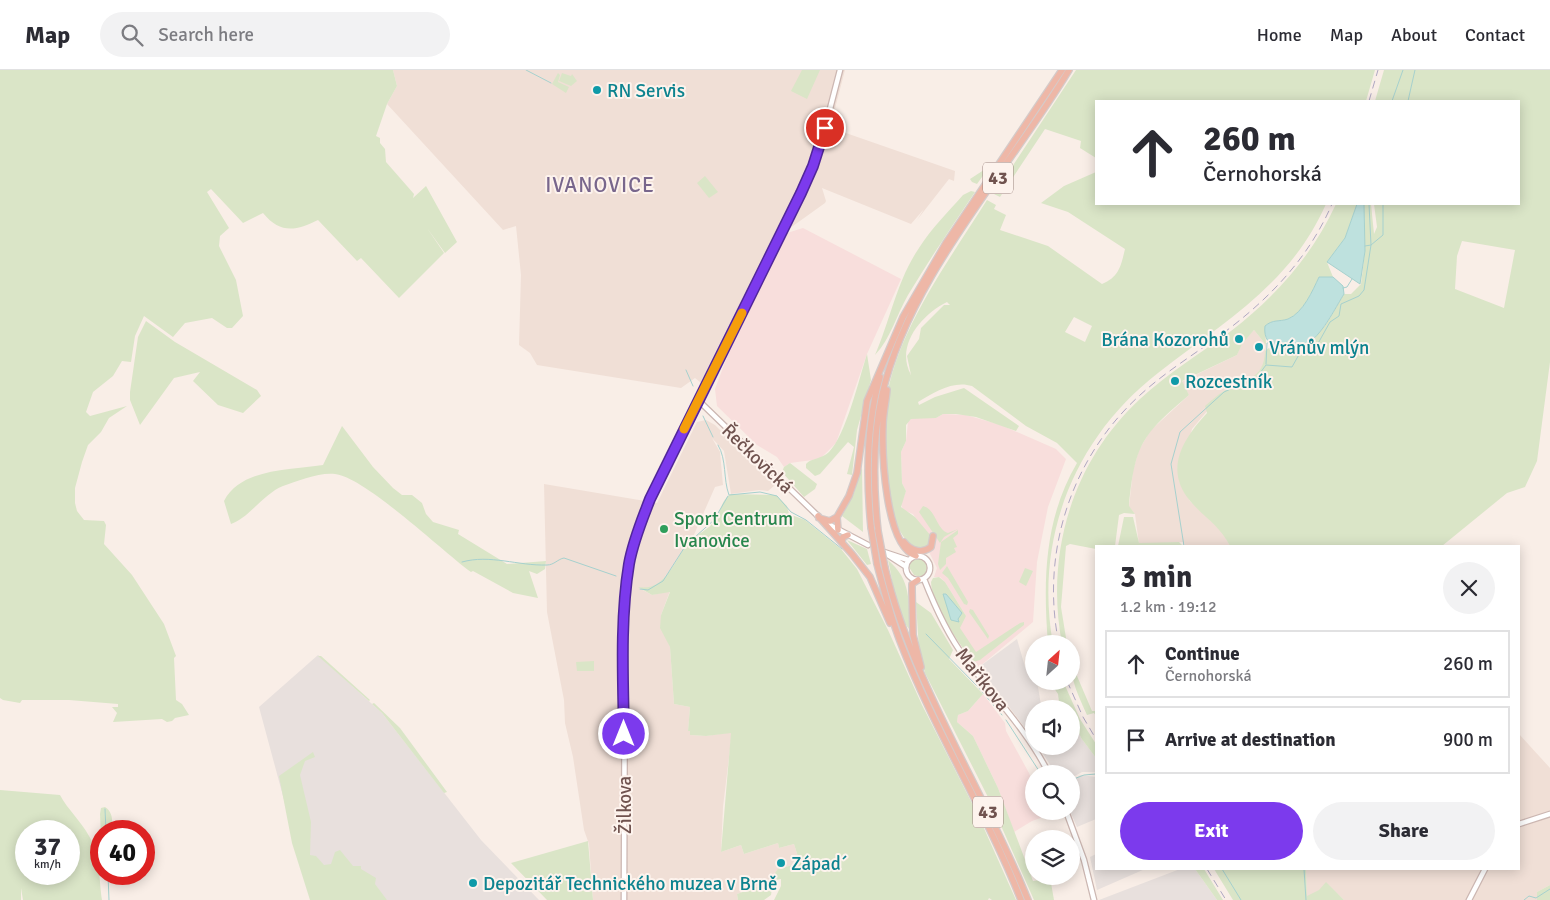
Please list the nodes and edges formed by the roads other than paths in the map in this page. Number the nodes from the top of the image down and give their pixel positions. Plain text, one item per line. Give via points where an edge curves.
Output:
1 (840, 70) edge
2 (1062, 70) edge
3 (1069, 70) edge
4 (892, 342) junction
5 (887, 375) junction
6 (699, 400) junction
7 (818, 516) junction
8 (837, 517) junction
9 (894, 524) junction
10 (838, 530) junction
11 (848, 535) junction
12 (933, 536) dead end
13 (842, 542) junction
14 (868, 545) dead end
15 (916, 556) junction
16 (908, 560) junction
17 (905, 566) junction
18 (921, 580) junction
19 (900, 640) junction
20 (925, 684) junction
21 (1043, 765) edge
22 (1550, 814) edge
23 (1069, 820) edge
24 (1520, 824) edge
25 (1484, 870) edge
26 (624, 900) edge
27 (1021, 900) edge
28 (1028, 900) edge
29 (1094, 900) edge
30 (1469, 900) edge

1 - 6 street, Žilkova via 811,169
2 - 4 highway, 43 via 928,271
3 - 5 highway, 43 via 933,274 904,329
4 - 8 highway via 867,401 857,473
4 - 19 highway, 43, bridge via 879,380 870,432 868,470 877,564
5 - 9 highway via 883,450 886,490
5 - 20 highway, 43, bridge via 875,454 878,531 899,619
6 - 7 street, Řečkovická
6 - 26 street, Žilkova via 642,518 629,564 624,696
7 - 8 highway via 830,521
7 - 10 street, Řečkovická
7 - 13 highway
8 - 10 highway
9 - 12 highway via 905,544 915,550 928,549 933,543
9 - 15 highway via 905,550
10 - 11 street, Řečkovická
11 - 13 highway
11 - 14 street, Řečkovická
13 - 19 highway via 870,577
15 - 16 street
15 - 18 street via 926,559 931,567 930,575
16 - 17 street
16 - 17 street via 880,550
17 - 18 street via 910,576
18 - 20 highway via 912,584 911,589 913,635
18 - 21 street, Maříkova via 958,648 1009,712
19 - 27 highway, 43 via 926,702
20 - 28 highway, 43
22 - 24 street
23 - 29 street
25 - 30 street

